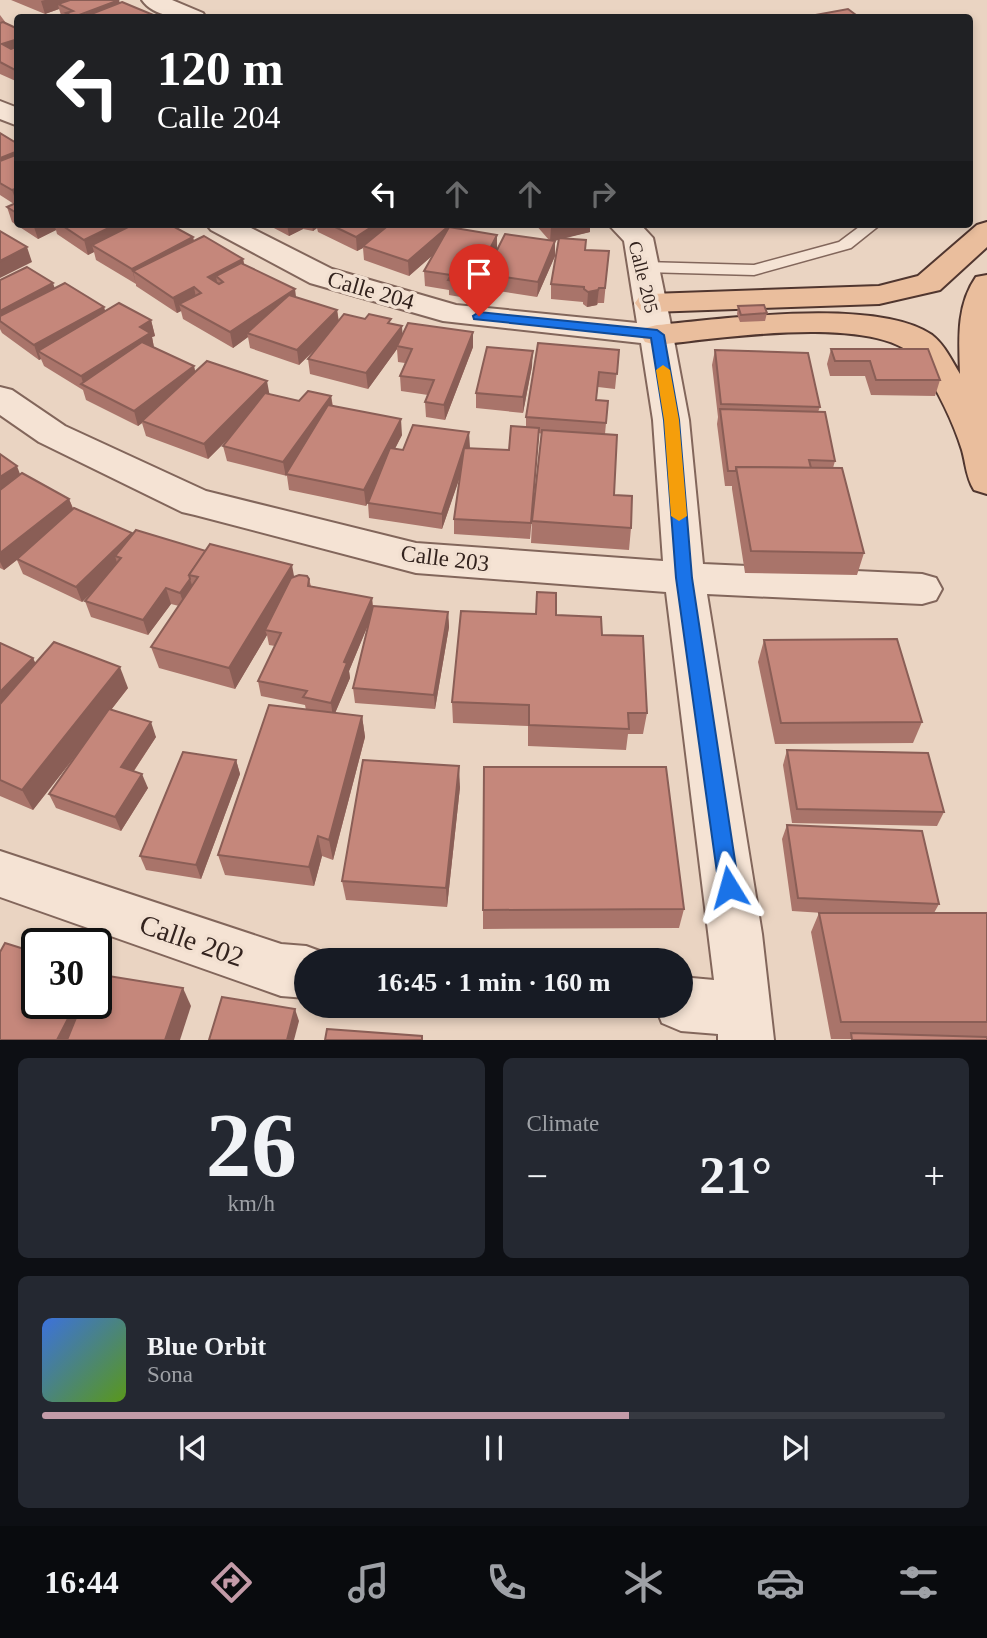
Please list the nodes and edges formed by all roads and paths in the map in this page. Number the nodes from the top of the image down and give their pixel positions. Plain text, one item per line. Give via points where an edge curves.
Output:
1 (153, 0) edge
2 (186, 14) edge
3 (229, 228) edge
4 (627, 228) edge
5 (868, 228) edge
6 (987, 231) edge
7 (644, 267) junction
8 (987, 284) edge
9 (654, 319) junction
10 (0, 397) edge
11 (980, 449) junction
12 (987, 481) edge
13 (684, 578) junction
14 (922, 589) dead end
15 (0, 874) edge
16 (294, 971) edge
17 (693, 1008) edge
18 (744, 1024) edge

1 - 2 street
3 - 9 street, Calle 204 via 321,276 454,314
4 - 7 street, Calle 205 via 638,238
5 - 7 lane via 845,245 754,270
6 - 9 main road via 929,283 879,295
7 - 9 street, Calle 205
8 - 11 main road via 975,320
9 - 11 main road via 883,327 920,342 946,378
9 - 13 street, Calle 205 via 671,420
10 - 13 street, Calle 203 via 52,434 195,502 416,558
11 - 12 main road
13 - 14 street, Calle 203
13 - 18 street, Calle 205 via 736,934
15 - 16 street, Calle 202
17 - 18 street

